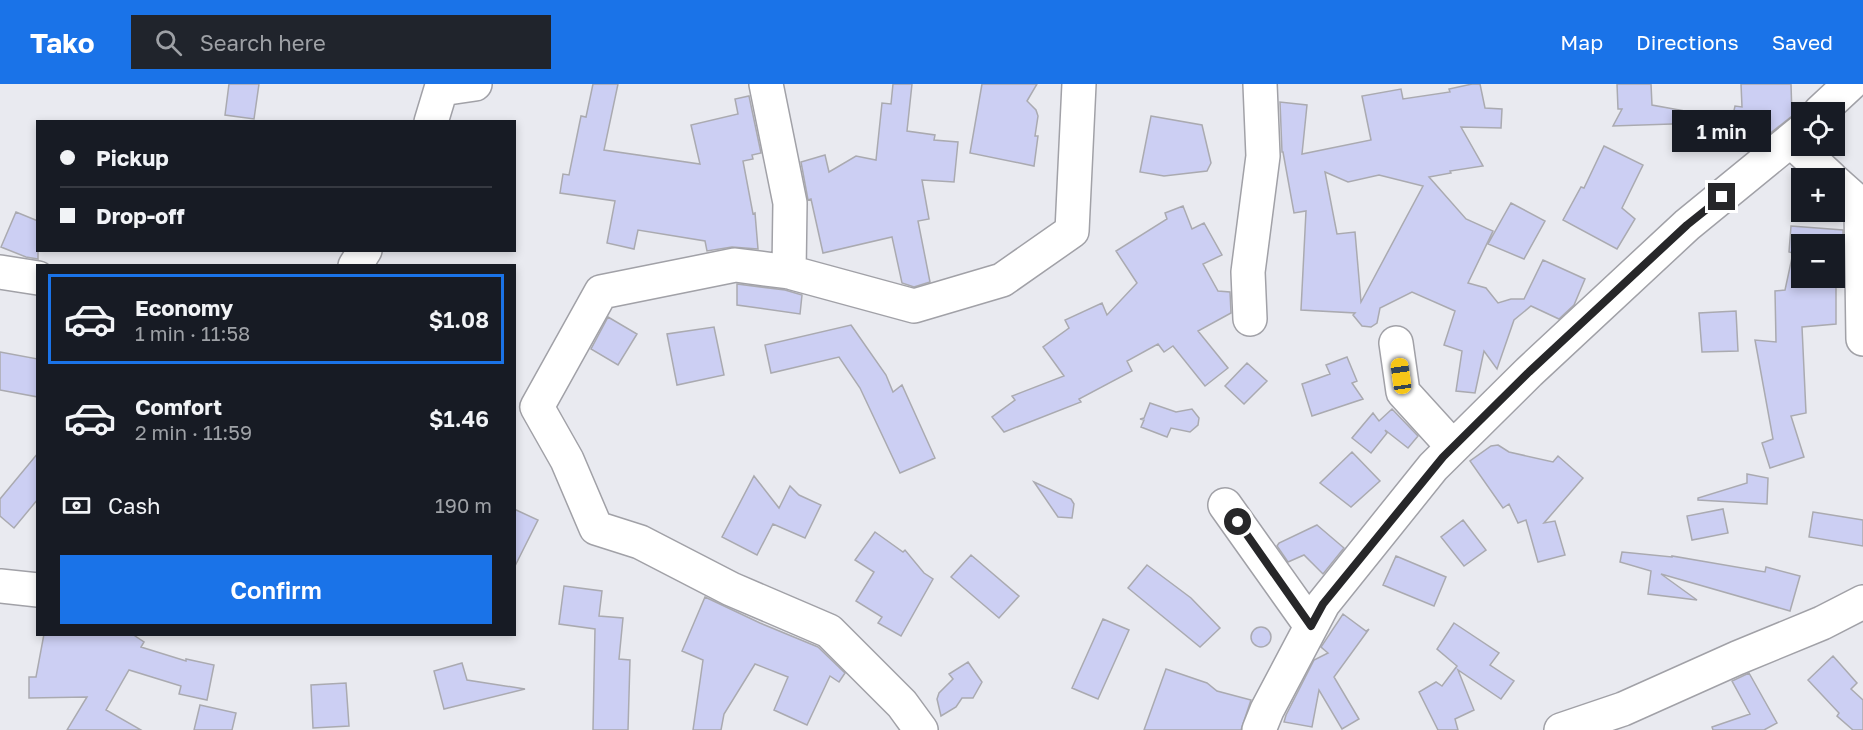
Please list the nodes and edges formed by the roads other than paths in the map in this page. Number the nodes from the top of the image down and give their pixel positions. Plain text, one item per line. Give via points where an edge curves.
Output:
1 (475, 84) edge
2 (766, 84) edge
3 (1079, 84) edge
4 (1260, 84) edge
5 (1850, 84) edge
6 (1831, 102) edge
7 (432, 120) edge
8 (1791, 140) edge
9 (1813, 156) edge
10 (1823, 168) edge
11 (1845, 191) edge
12 (0, 272) edge
13 (789, 272) junction
14 (36, 278) edge
15 (1250, 319) dead end
16 (1863, 339) edge
17 (1396, 343) dead end
18 (526, 404) edge
19 (1453, 447) junction
20 (1225, 505) dead end
21 (0, 586) edge
22 (36, 590) edge
23 (1863, 602) edge
24 (1311, 626) junction
25 (921, 730) edge
26 (1259, 730) edge
27 (1561, 730) edge

1 - 7 street via 441,89
2 - 13 street via 790,203
3 - 13 street via 1072,231 1002,280 914,306
4 - 15 street via 1263,156 1248,272
5 - 6 street
8 - 19 street via 1687,225
9 - 10 street
11 - 16 street via 1860,205
12 - 14 street
13 - 18 street via 735,265 601,292
17 - 19 street via 1403,392
18 - 25 street via 567,460 596,528 640,542 731,589 829,631 902,704
19 - 24 street via 1323,604
20 - 24 street
21 - 22 street
23 - 27 street via 1623,709
24 - 26 street

